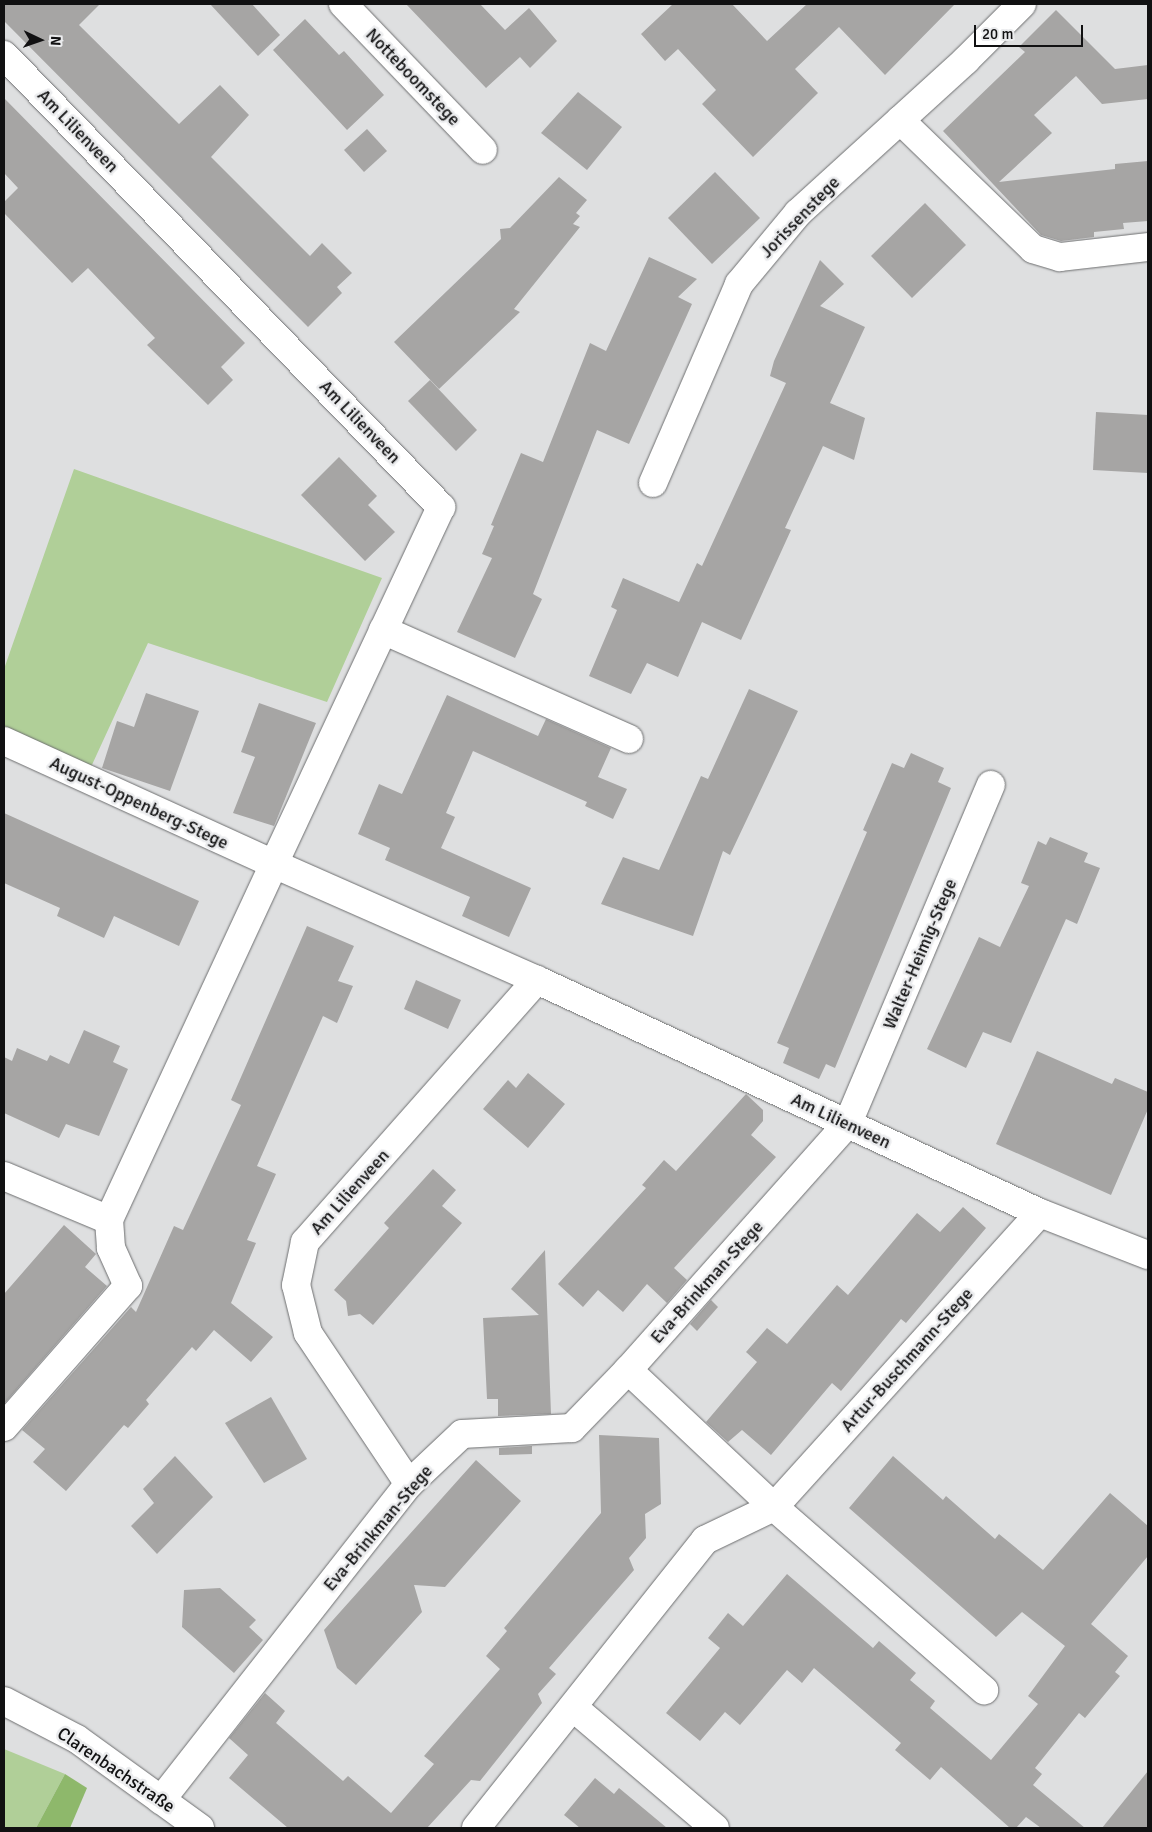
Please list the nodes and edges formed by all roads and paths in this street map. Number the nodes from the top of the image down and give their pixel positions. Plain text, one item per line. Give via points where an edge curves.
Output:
1 (343, 4) edge
2 (1022, 4) edge
3 (4, 55) edge
4 (900, 120) junction
5 (483, 150) dead end
6 (1148, 247) edge
7 (653, 483) dead end
8 (383, 630) junction
9 (630, 739) dead end
10 (4, 741) edge
11 (991, 785) dead end
12 (274, 864) junction
13 (537, 980) junction
14 (848, 1123) junction
15 (4, 1176) edge
16 (1040, 1213) junction
17 (109, 1220) junction
18 (1148, 1255) edge
19 (628, 1370) junction
20 (4, 1427) edge
21 (409, 1484) junction
22 (774, 1507) junction
23 (984, 1690) dead end
24 (4, 1701) edge
25 (574, 1708) junction
26 (161, 1800) junction
27 (200, 1828) edge
28 (476, 1828) edge
29 (715, 1828) edge

1 - 5 street, Notteboomstege
2 - 4 street, Jorissenstege
3 - 8 street, Am Lilienveen via 441,507
4 - 6 street via 1033,249 1060,257
4 - 7 street, Jorissenstege via 798,214 739,284
8 - 9 street
8 - 12 street, Am Lilienveen
10 - 12 street, August-Oppenberg-Stege
11 - 14 street, Walter-Heimig-Stege
12 - 13 street, Am Lilienveen
12 - 17 street, Am Lilienveen
13 - 14 street, Am Lilienveen
13 - 21 street, Am Lilienveen via 305,1242 296,1285 308,1333
14 - 16 street, Am Lilienveen
14 - 19 street, Eva-Brinkman-Stege
15 - 17 street
16 - 18 street, Am Lilienveen
16 - 22 street, Artur-Buschmann-Stege
17 - 20 street via 111,1248 128,1286
19 - 21 street, Eva-Brinkman-Stege via 572,1428 462,1434
19 - 22 street
21 - 26 street, Eva-Brinkman-Stege
22 - 23 street
22 - 25 street, Artur-Buschmann-Stege via 705,1540
24 - 26 street, Clarenbachstraße via 77,1739
25 - 28 street, Artur-Buschmann-Stege
25 - 29 street
26 - 27 street, Clarenbachstraße

